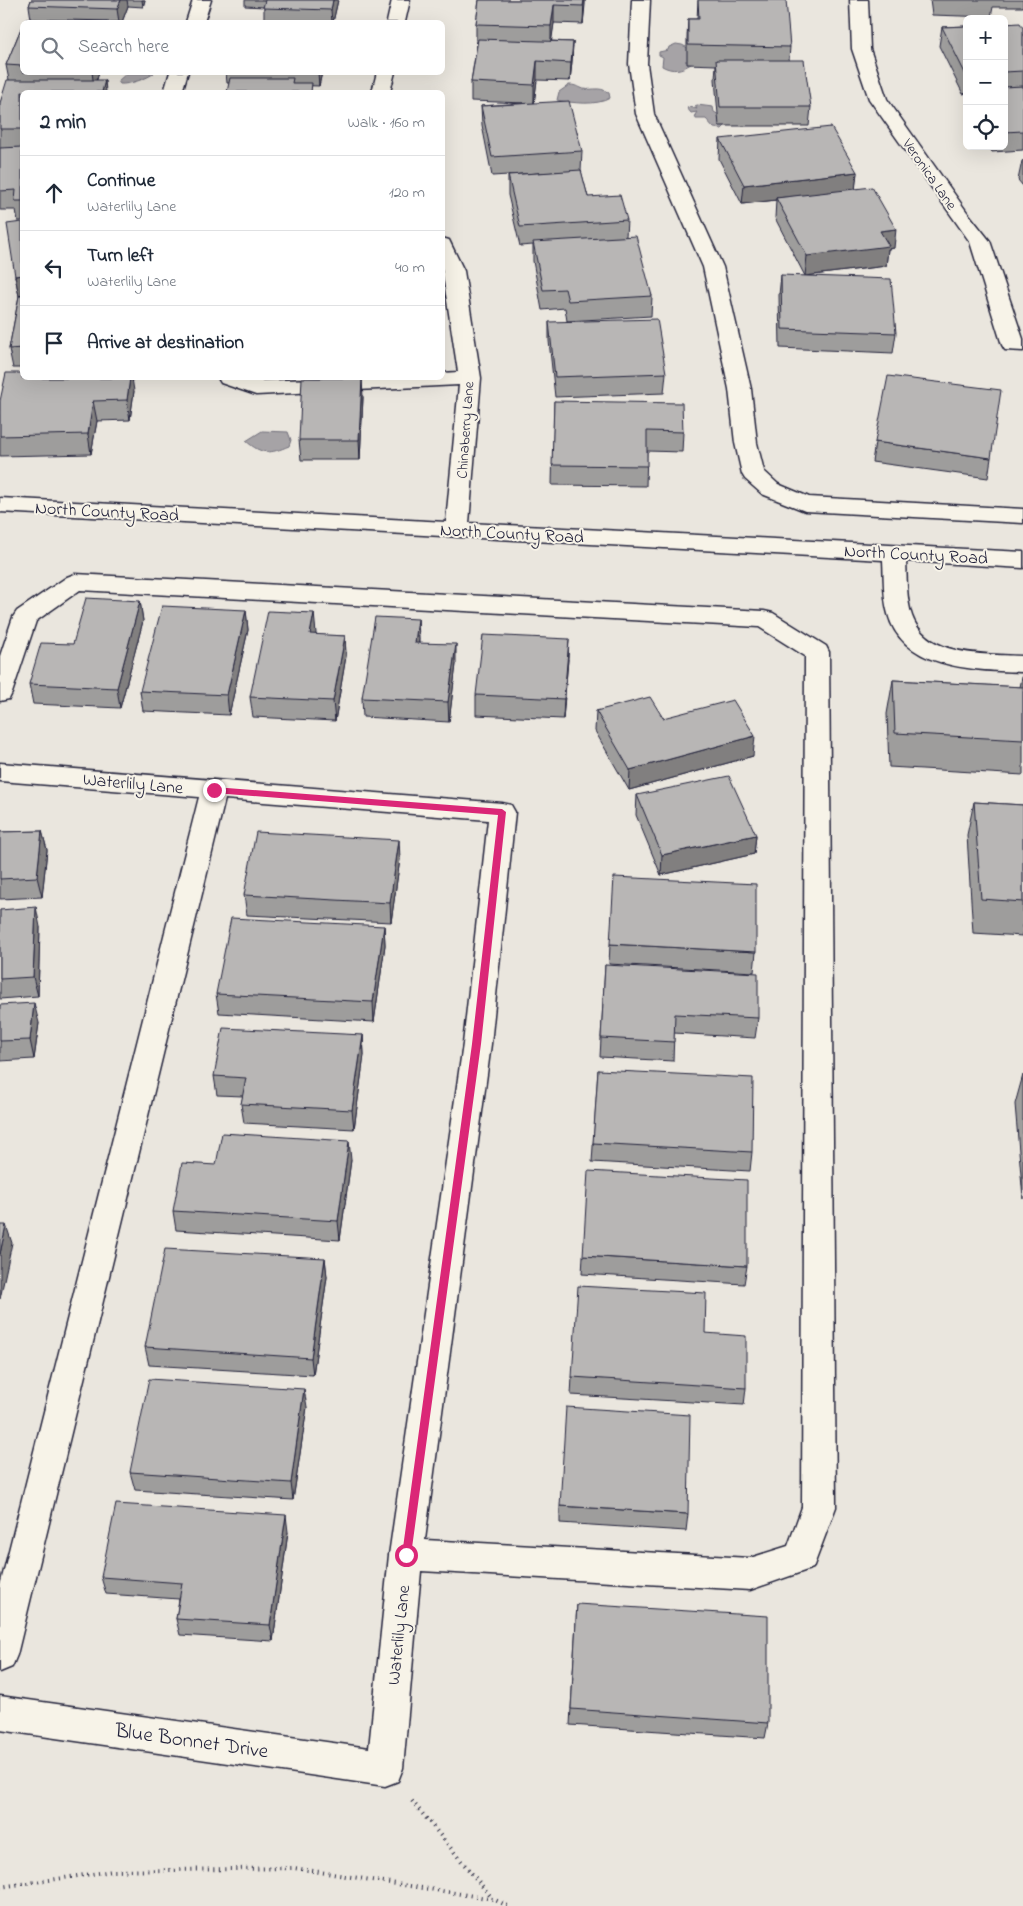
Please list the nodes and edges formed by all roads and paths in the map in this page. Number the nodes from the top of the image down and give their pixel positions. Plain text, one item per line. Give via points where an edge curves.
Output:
1 (202, 0) edge
2 (401, 0) edge
3 (642, 0) edge
4 (859, 0) edge
5 (196, 20) edge
6 (396, 20) edge
7 (178, 75) edge
8 (385, 75) edge
9 (174, 90) edge
10 (382, 90) edge
11 (445, 250) edge
12 (1018, 345) edge
13 (470, 378) junction
14 (445, 379) edge
15 (234, 380) edge
16 (427, 380) edge
17 (0, 505) edge
18 (1023, 516) edge
19 (457, 530) junction
20 (894, 553) junction
21 (1023, 560) edge
22 (1023, 664) edge
23 (0, 693) edge
24 (0, 772) edge
25 (214, 790) junction
26 (406, 1555) junction
27 (0, 1656) edge
28 (0, 1713) edge
29 (385, 1768) junction
30 (0, 1887) edge
31 (493, 1899) junction
32 (508, 1906) edge

1 - 5 street
2 - 6 street
3 - 18 street via 638,64 645,114 713,267 740,389 753,474 770,490 805,504
4 - 12 street, Veronica Lane via 861,49 878,99 980,241
7 - 9 street
8 - 10 street
11 - 13 street, Chinaberry Lane via 454,270
13 - 14 street
13 - 19 street, Chinaberry Lane
15 - 16 street via 256,388
17 - 19 street, North County Road
19 - 20 street, North County Road
20 - 21 street, North County Road
20 - 22 street via 900,617 914,639 933,652 966,660
23 - 26 street via 25,617 75,582 764,619 817,652 818,1507 800,1557 750,1574
24 - 25 street, Waterlily Lane
25 - 26 street, Waterlily Lane via 502,812 477,1044
25 - 27 street
26 - 29 street, Waterlily Lane
28 - 29 street, Blue Bonnet Drive
29 - 31 path
30 - 31 path via 113,1870 294,1868
31 - 32 path

